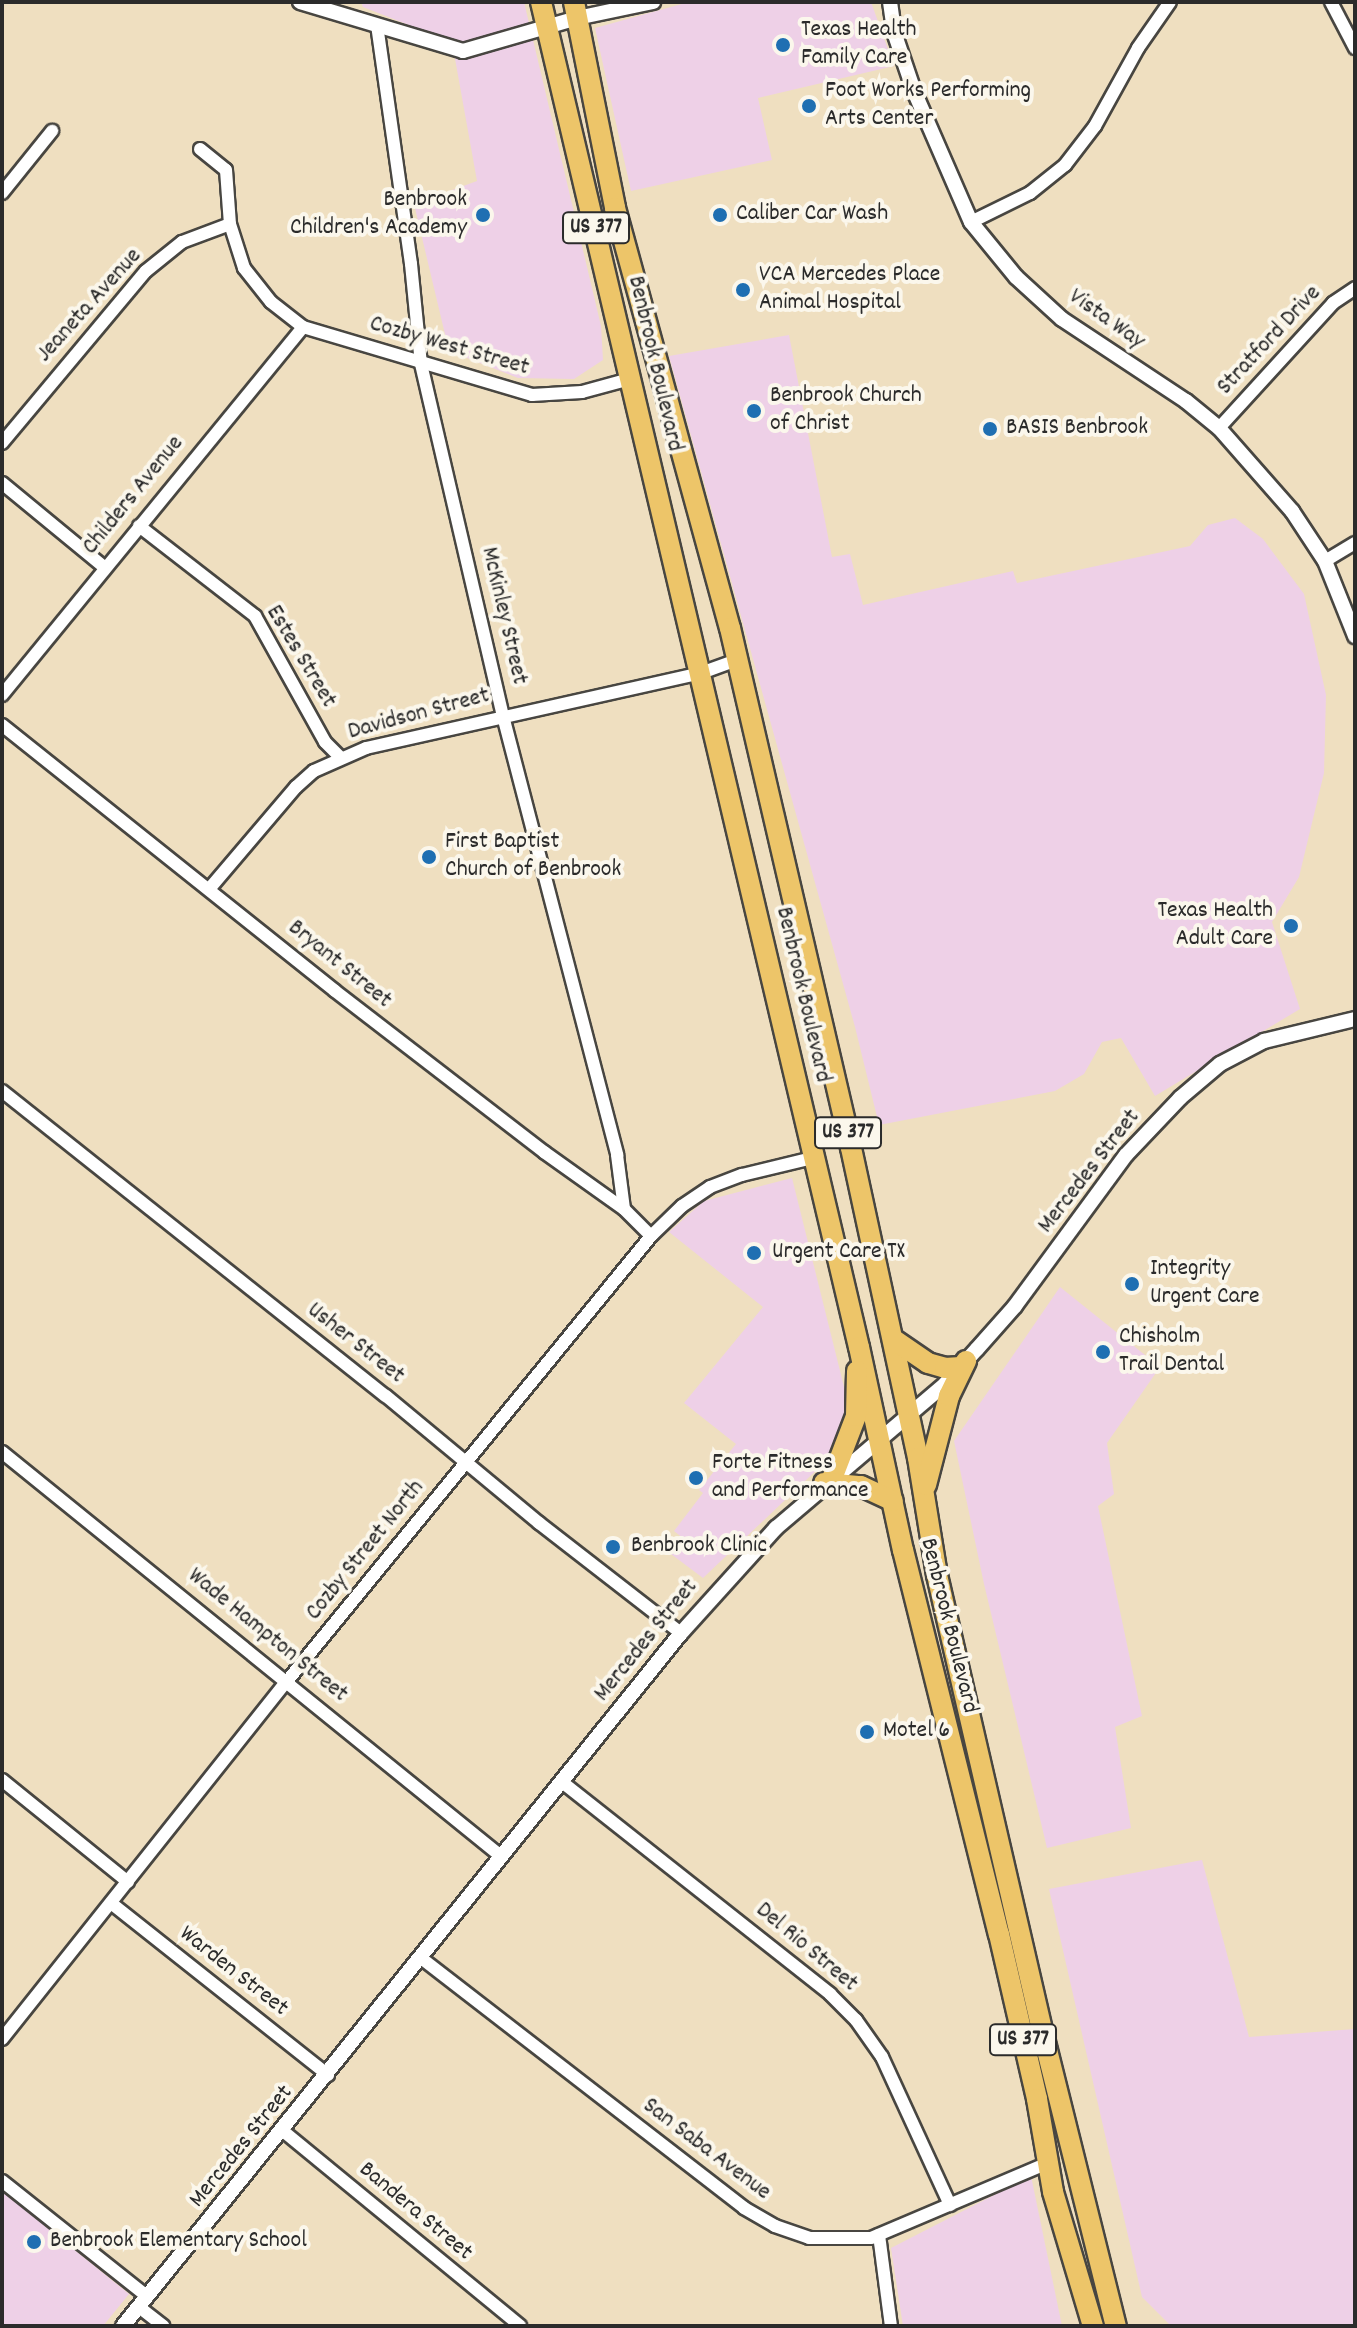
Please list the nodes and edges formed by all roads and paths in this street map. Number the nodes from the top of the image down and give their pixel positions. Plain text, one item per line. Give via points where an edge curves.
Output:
1 (300, 2) edge
2 (541, 2) edge
3 (653, 2) edge
4 (890, 2) edge
5 (1170, 2) edge
6 (1331, 2) edge
7 (576, 10) edge
8 (377, 25) junction
9 (548, 28) junction
10 (1355, 48) edge
11 (52, 131) dead end
12 (200, 149) dead end
13 (2, 193) edge
14 (971, 222) junction
15 (230, 224) junction
16 (1355, 288) edge
17 (303, 327) junction
18 (421, 364) junction
19 (630, 379) junction
20 (1219, 428) junction
21 (2, 443) edge
22 (2, 483) edge
23 (139, 526) junction
24 (1355, 543) edge
25 (1325, 561) junction
26 (104, 567) junction
27 (1355, 636) edge
28 (736, 660) junction
29 (701, 673) junction
30 (2, 695) edge
31 (503, 716) junction
32 (2, 725) edge
33 (341, 758) junction
34 (210, 888) junction
35 (1355, 1019) edge
36 (2, 1091) edge
37 (813, 1158) junction
38 (624, 1209) junction
39 (651, 1236) junction
40 (893, 1339) junction
41 (859, 1347) junction
42 (964, 1364) junction
43 (909, 1414) junction
44 (880, 1436) junction
45 (2, 1452) edge
46 (466, 1463) junction
47 (829, 1480) junction
48 (924, 1492) junction
49 (893, 1501) junction
50 (681, 1633) junction
51 (288, 1680) junction
52 (2, 1780) edge
53 (562, 1782) junction
54 (502, 1857) junction
55 (128, 1882) junction
56 (111, 1903) junction
57 (1015, 1913) junction
58 (995, 1917) junction
59 (421, 1958) junction
60 (2, 2039) edge
61 (328, 2075) junction
62 (283, 2131) junction
63 (1048, 2163) junction
64 (2, 2181) edge
65 (950, 2205) junction
66 (879, 2235) junction
67 (144, 2302) junction
68 (1092, 2324) edge
69 (123, 2326) edge
70 (163, 2326) edge
71 (520, 2326) edge
72 (891, 2326) edge
73 (1116, 2326) edge

1 - 8 street
2 - 9 highway, Benbrook Boulevard / US 377
3 - 7 street
4 - 14 street, Vista Way via 914,91
5 - 14 street via 1095,126 1065,165 1030,193
6 - 10 street
7 - 9 street
7 - 28 highway, Benbrook Boulevard / US 377 via 615,208
8 - 9 street via 451,51
8 - 18 street, McKinley Street
9 - 19 highway, Benbrook Boulevard / US 377
11 - 13 street
12 - 15 street via 226,170
14 - 20 street, Vista Way via 1016,277 1062,319
15 - 17 street via 244,268 271,302
15 - 21 street, Jeaneta Avenue via 182,242 146,271
16 - 20 street, Stratford Drive via 1333,303
17 - 18 street, Cozby West Street
17 - 23 street, Childers Avenue
18 - 19 street, Cozby West Street via 532,395 582,392
18 - 31 street, McKinley Street
19 - 29 highway, Benbrook Boulevard / US 377
20 - 25 street, Vista Way via 1292,511
22 - 26 street
23 - 26 street, Childers Avenue
23 - 33 street, Estes Street via 255,616 325,742
24 - 25 street
25 - 27 street, Vista Way
26 - 30 street, Childers Avenue
28 - 29 street, Davidson Street
28 - 40 highway, Benbrook Boulevard / US 377
29 - 31 street, Davidson Street
29 - 37 highway, Benbrook Boulevard / US 377
31 - 33 street, Davidson Street
31 - 38 street, McKinley Street via 617,1155
32 - 34 street, Bryant Street
33 - 34 street, Davidson Street via 296,787
34 - 38 street, Bryant Street via 346,1000
35 - 42 street, Mercedes Street via 1264,1041 1220,1064 1180,1098 1126,1155 1015,1306
36 - 46 street, Usher Street
37 - 39 street, Cozby Street North via 710,1187
37 - 41 highway, Benbrook Boulevard / US 377
38 - 39 street, Bryant Street
39 - 46 street, Cozby Street North
40 - 42 highway via 928,1363 945,1368
40 - 43 highway, Benbrook Boulevard / US 377
41 - 44 highway, Benbrook Boulevard / US 377
41 - 47 highway via 856,1416
42 - 43 street, Mercedes Street
42 - 48 highway via 949,1396
43 - 44 street, Mercedes Street
43 - 48 highway, Benbrook Boulevard / US 377
44 - 47 street, Mercedes Street
44 - 49 highway, Benbrook Boulevard / US 377
45 - 51 street, Wade Hampton Street
46 - 50 street, Usher Street
46 - 51 street, Cozby Street North
47 - 49 highway via 861,1486
47 - 50 street, Mercedes Street via 765,1539
48 - 57 highway, Benbrook Boulevard / US 377 via 937,1575
49 - 58 highway, Benbrook Boulevard / US 377
50 - 53 street, Mercedes Street
51 - 54 street, Wade Hampton Street
51 - 55 street, Cozby Street North
52 - 55 street
53 - 54 street, Mercedes Street
53 - 65 street, Del Rio Street via 856,2020 882,2057
54 - 59 street, Mercedes Street
55 - 56 street, Cozby Street North
56 - 60 street, Cozby Street North
56 - 61 street, Warden Street
57 - 58 highway
57 - 73 highway, Benbrook Boulevard / US 377
58 - 63 highway, Benbrook Boulevard / US 377
59 - 61 street, Mercedes Street
59 - 66 street, San Saba Avenue via 754,2214 809,2238 851,2241
61 - 62 street, Mercedes Street
62 - 67 street, Mercedes Street
62 - 71 street, Bandera Street
63 - 65 street, San Saba Avenue
63 - 68 highway, Benbrook Boulevard / US 377
64 - 67 street
65 - 66 street, San Saba Avenue
66 - 72 street
67 - 69 street, Mercedes Street
67 - 70 street

